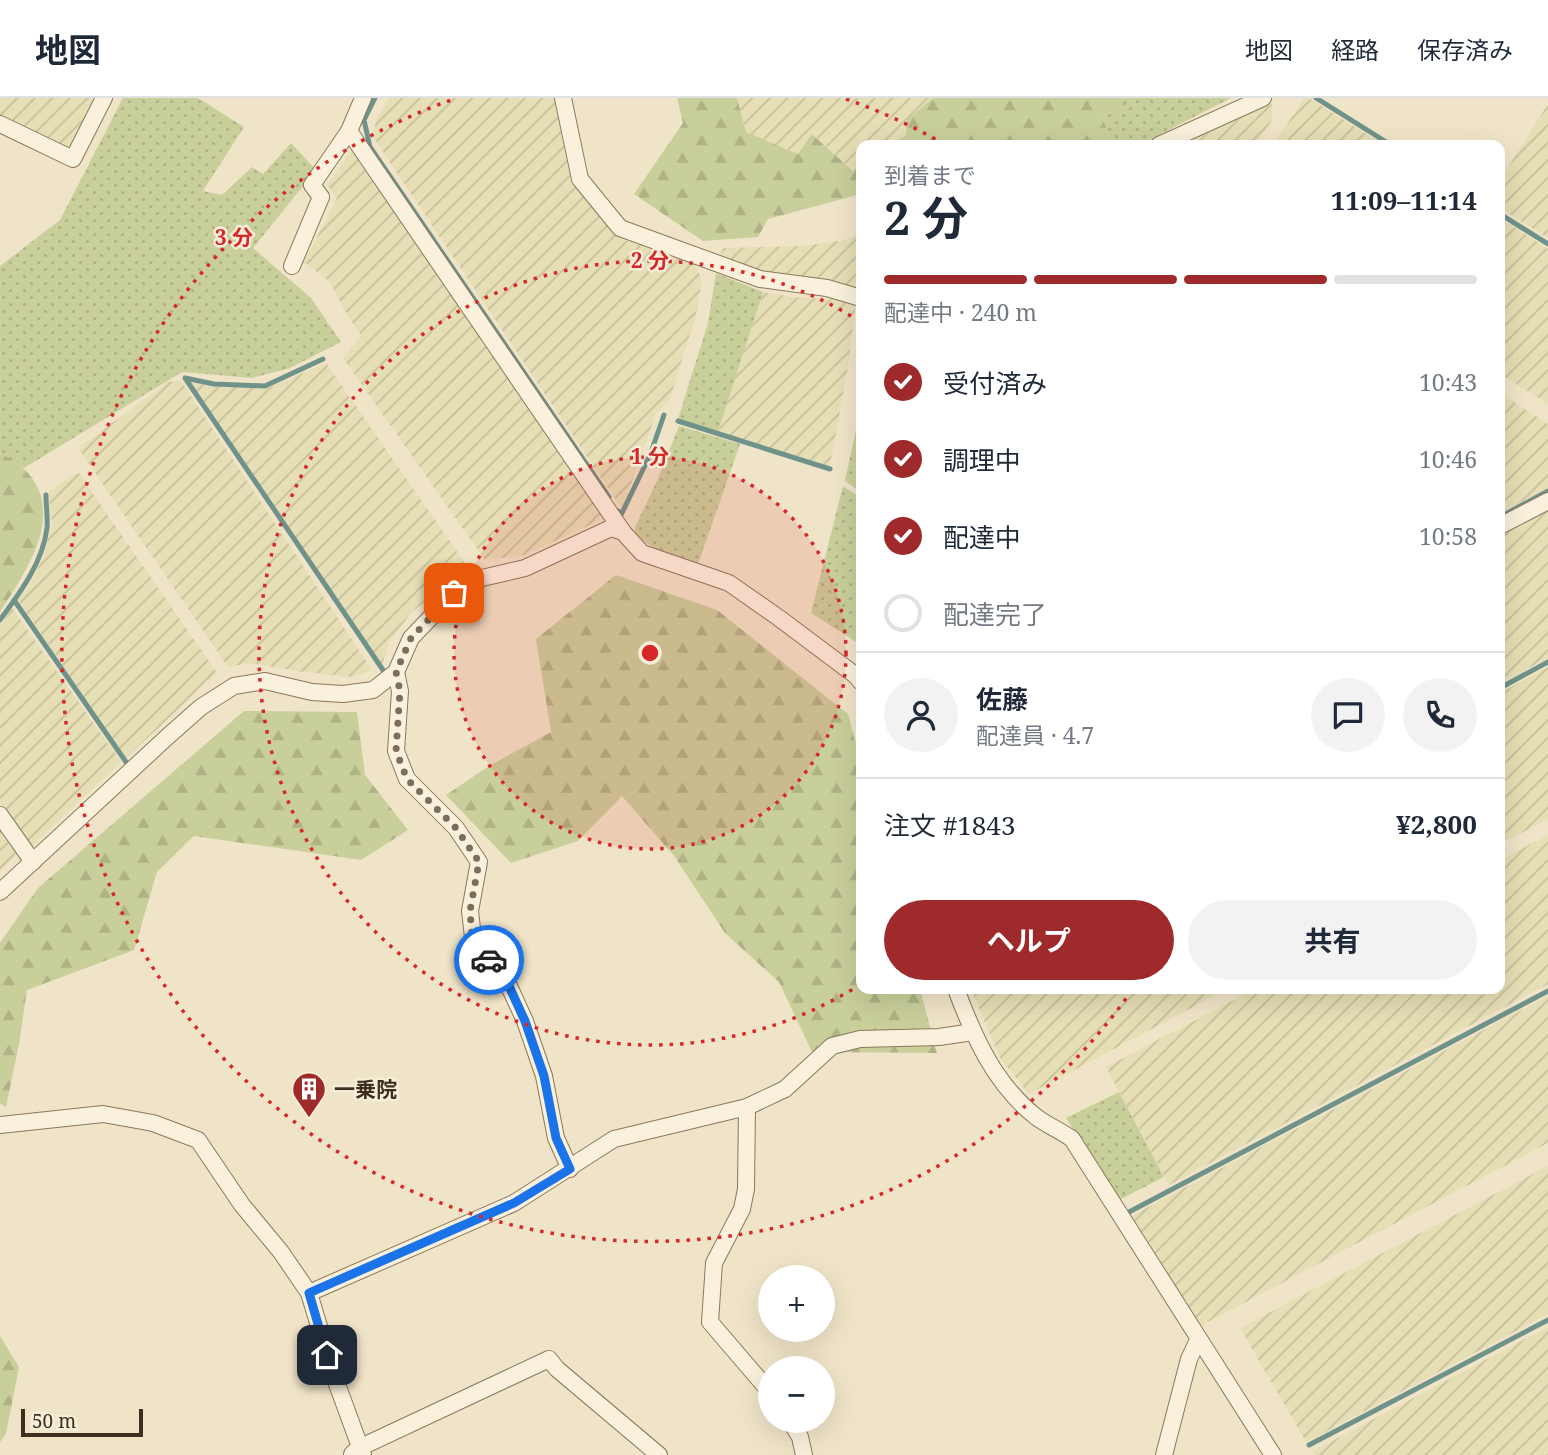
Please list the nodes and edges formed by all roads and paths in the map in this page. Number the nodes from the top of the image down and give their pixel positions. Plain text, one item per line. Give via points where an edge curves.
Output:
1 (104, 98) edge
2 (363, 98) edge
3 (563, 98) edge
4 (1263, 98) edge
5 (0, 124) edge
6 (349, 131) junction
7 (1170, 140) edge
8 (292, 266) dead end
9 (856, 297) edge
10 (1548, 501) edge
11 (1505, 523) edge
12 (623, 532) junction
13 (396, 672) junction
14 (856, 676) edge
15 (0, 815) edge
16 (33, 862) junction
17 (0, 892) edge
18 (958, 994) edge
19 (973, 1032) junction
20 (747, 1107) junction
21 (0, 1125) edge
22 (570, 1169) junction
23 (309, 1293) junction
24 (1198, 1340) junction
25 (758, 1378) edge
26 (798, 1433) edge
27 (358, 1453) edge
28 (659, 1455) edge
29 (804, 1455) edge
30 (1164, 1455) edge
31 (1273, 1455) edge

1 - 5 street via 73,159
2 - 6 street
3 - 9 street via 580,179 620,228 760,279
4 - 7 street
6 - 8 street via 313,185 321,197
6 - 12 street
10 - 11 street
12 - 13 street via 611,528 525,569 482,578 454,593 411,638
12 - 14 street via 642,553 729,583
13 - 16 street via 373,690 343,694 265,681 234,686 201,707
13 - 22 street via 400,691 396,751 407,779 456,828 479,862 470,911 472,937 508,984 525,1021 544,1076 556,1138
15 - 16 street
16 - 17 street
18 - 19 street
19 - 20 street via 860,1039 832,1046 785,1089
19 - 24 street via 989,1065 1021,1103 1072,1139
20 - 22 street via 614,1139
20 - 25 street via 746,1189 742,1209 714,1263 710,1322
21 - 23 street via 103,1114 153,1124 198,1140
22 - 23 street via 514,1203
23 - 27 street
24 - 30 street
24 - 31 street
26 - 29 street
27 - 28 street via 549,1359

